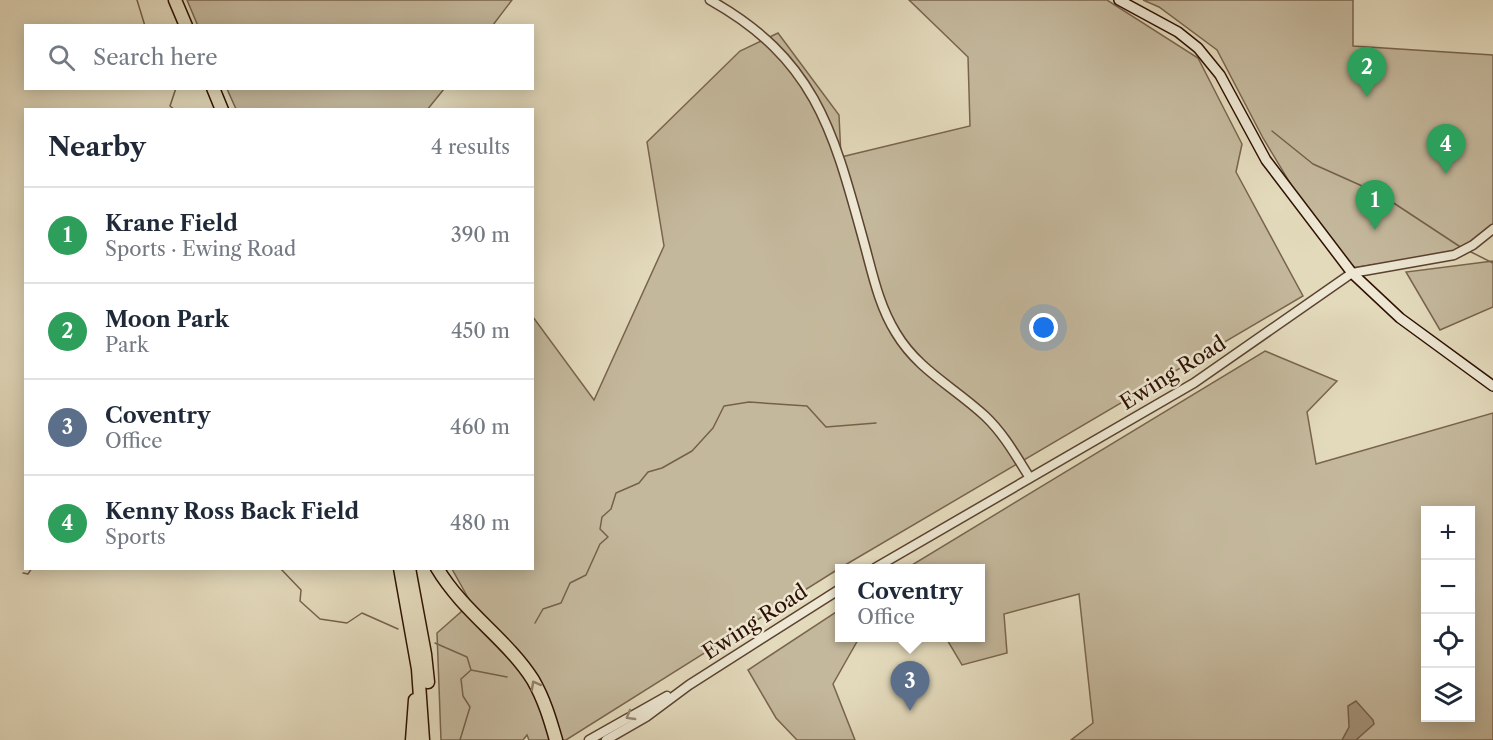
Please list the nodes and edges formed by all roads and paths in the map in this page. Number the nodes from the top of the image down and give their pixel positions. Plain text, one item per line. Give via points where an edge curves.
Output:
1 (167, 0) edge
2 (175, 0) edge
3 (710, 0) edge
4 (1119, 0) edge
5 (176, 24) edge
6 (185, 24) edge
7 (205, 90) edge
8 (214, 90) edge
9 (212, 108) edge
10 (221, 108) edge
11 (1493, 229) edge
12 (1352, 273) junction
13 (1493, 386) edge
14 (1030, 478) junction
15 (882, 564) edge
16 (400, 570) edge
17 (409, 570) edge
18 (438, 570) edge
19 (835, 592) edge
20 (411, 630) junction
21 (689, 685) junction
22 (412, 740) edge
23 (423, 740) edge
24 (431, 740) edge
25 (556, 740) edge
26 (589, 740) edge
27 (606, 740) edge

1 - 5 highway
2 - 6 highway
3 - 14 street via 768,40 807,86 834,139 879,296 895,332 921,365 994,425
4 - 12 main road via 1178,32 1204,54 1220,75 1266,160
7 - 9 highway
8 - 10 highway
11 - 12 street, Ewing Road via 1454,255
12 - 13 main road via 1400,318
12 - 14 street, Ewing Road via 1194,383
14 - 15 street, Ewing Road
16 - 20 highway
17 - 24 highway via 425,654
25 -> 18 highway via 547,708 527,672 463,606
19 - 21 street, Ewing Road
20 - 22 highway via 415,697
20 - 23 highway
21 -> 26 street, Ewing Road
21 - 27 street, Ewing Road

